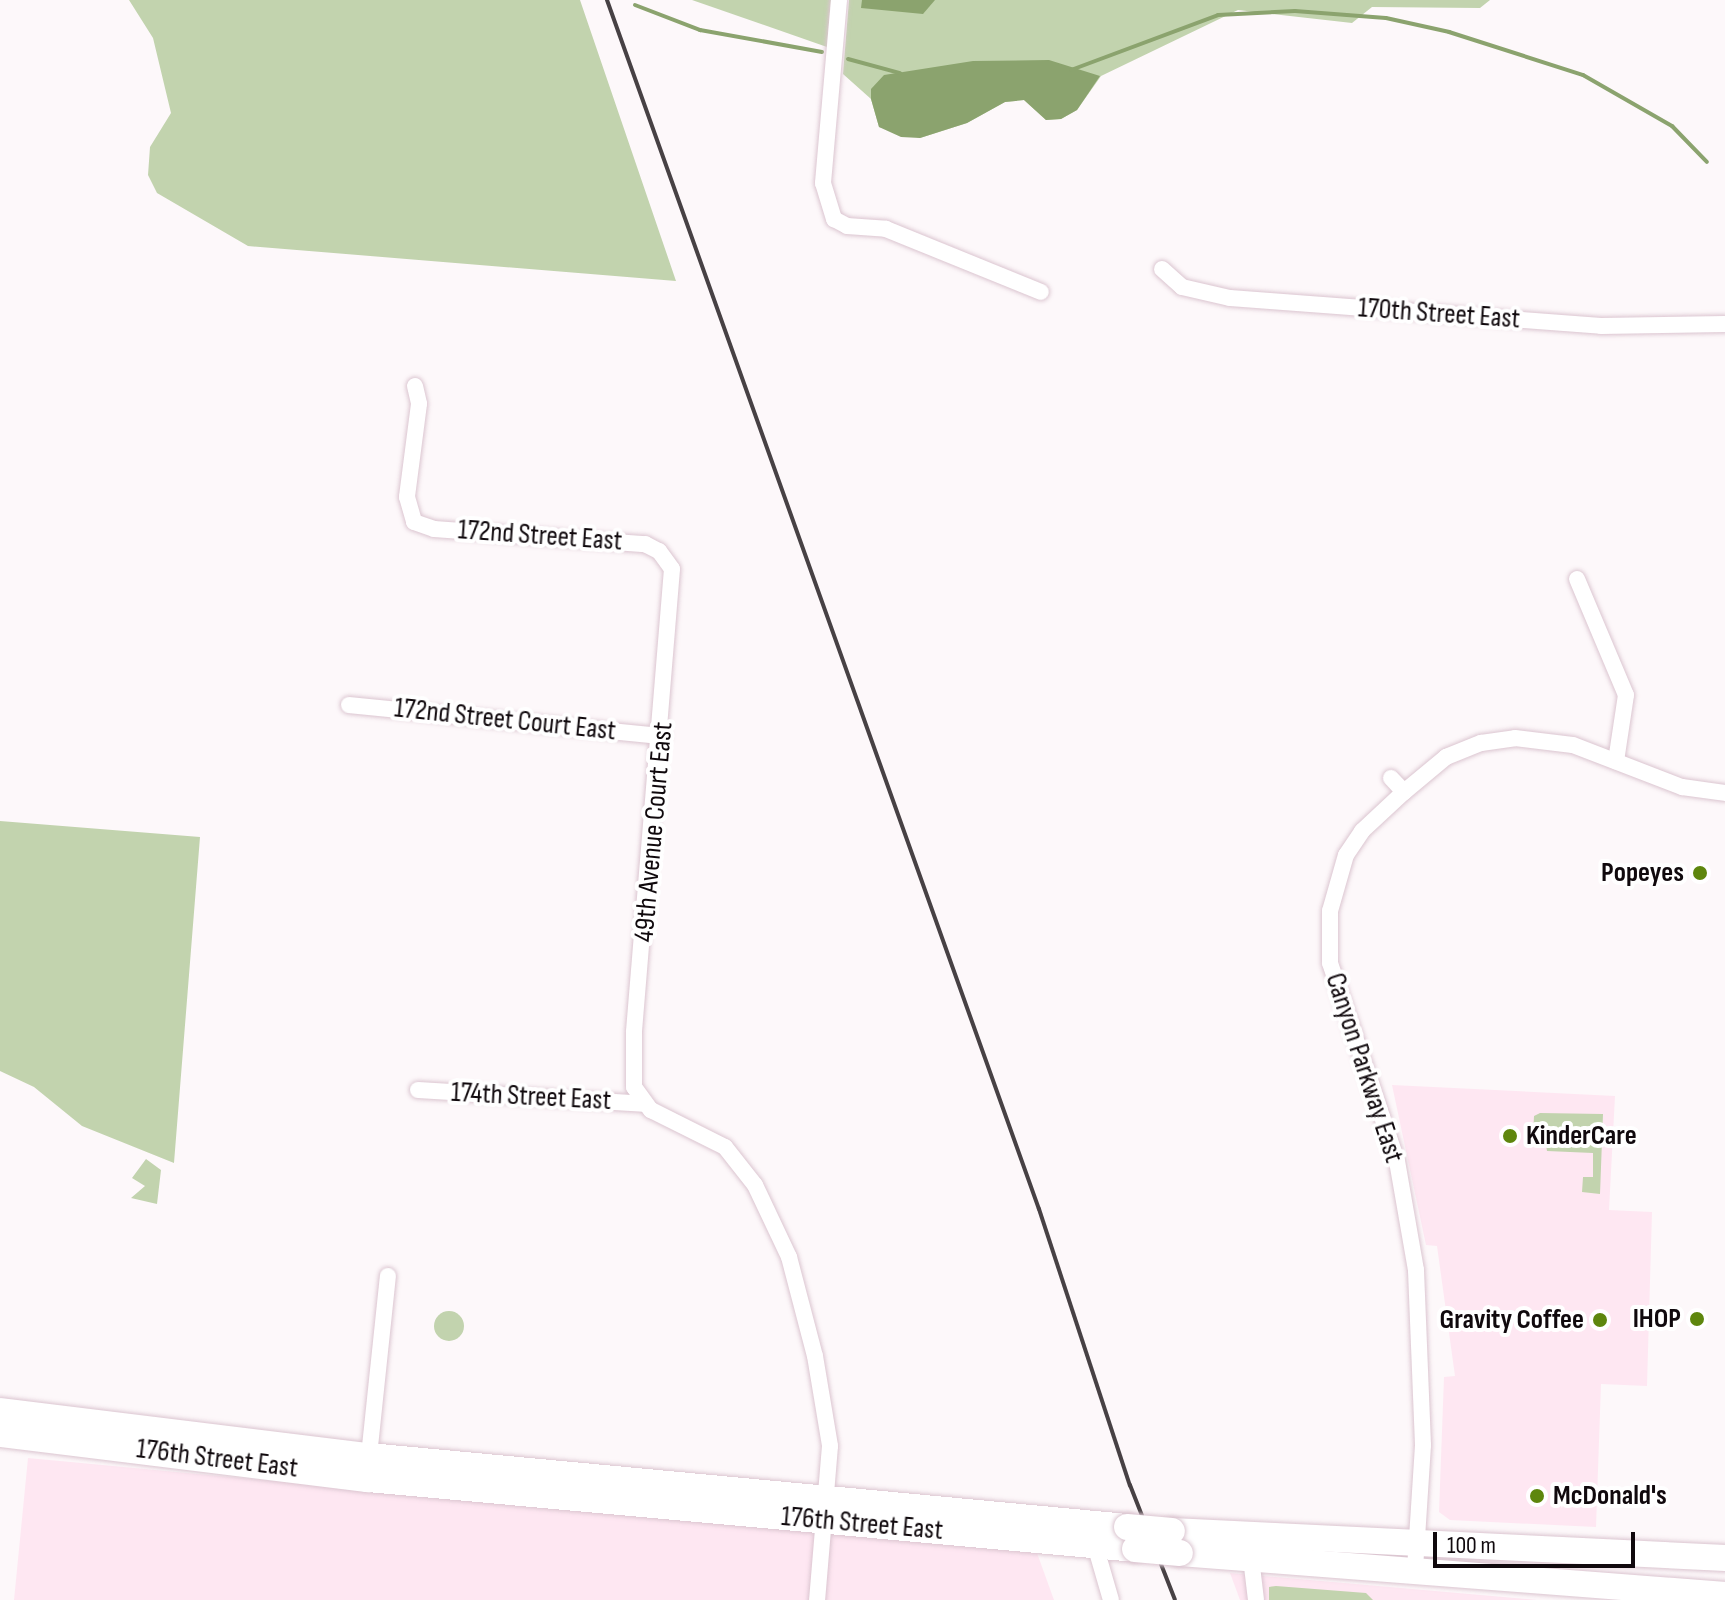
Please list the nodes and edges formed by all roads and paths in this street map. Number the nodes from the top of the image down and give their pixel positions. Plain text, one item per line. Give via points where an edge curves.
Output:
1 (839, 0) edge
2 (1162, 269) dead end
3 (1041, 292) dead end
4 (1725, 324) edge
5 (415, 386) dead end
6 (666, 558) joint
7 (1577, 579) dead end
8 (349, 705) dead end
9 (662, 736) junction
10 (1616, 761) junction
11 (1391, 778) dead end
12 (1404, 792) junction
13 (1725, 793) edge
14 (418, 1090) dead end
15 (644, 1104) junction
16 (388, 1276) dead end
17 (0, 1411) edge
18 (0, 1434) edge
19 (342, 1453) junction
20 (188, 1454) junction
21 (369, 1456) junction
22 (825, 1512) junction
23 (1131, 1538) junction
24 (1176, 1542) junction
25 (1417, 1542) junction
26 (1095, 1545) junction
27 (1251, 1558) junction
28 (1725, 1558) edge
29 (1415, 1569) junction
30 (1725, 1595) edge
31 (817, 1600) edge
32 (1111, 1600) edge
33 (1256, 1600) edge

1 - 3 street via 823,183 834,219 847,226 886,229
2 - 4 street, 170th Street East via 1182,287 1230,298 1601,326
5 - 6 street, 172nd Street East via 419,404 407,497 412,519 434,529 631,542 652,547
6 - 9 street, 49th Avenue Court East via 675,585
7 - 10 street via 1626,695
8 - 9 street, 172nd Street Court East
9 - 15 street, 49th Avenue Court East via 634,1032 634,1087
10 - 12 street, Canyon Parkway East via 1573,745 1515,738 1446,757
10 - 13 street, Canyon Parkway East via 1682,787
11 - 12 street
12 - 25 street, Canyon Parkway East via 1362,831 1346,855 1335,882 1328,934 1337,990 1397,1161 1416,1270 1423,1445
14 - 15 street, 174th Street East
15 - 22 street via 725,1147 755,1185 778,1232 815,1356 830,1446
16 - 21 street
17 - 19 main road, 176th Street East
18 - 20 main road, 176th Street East
19 - 20 main road via 313,1457 196,1445
19 - 21 main road, 176th Street East
20 - 22 main road, 176th Street East via 368,1479
21 - 22 main road, 176th Street East
22 - 23 main road, 176th Street East
22 - 26 main road, 176th Street East
22 - 31 street
23 - 24 main road, 176th Street East, bridge
23 - 26 main road, 176th Street East
24 - 25 main road, 176th Street East
24 - 27 main road, 176th Street East
25 - 28 main road, 176th Street East
25 - 29 street, Canyon Parkway East
26 - 32 street
27 - 29 main road, 176th Street East
27 - 33 street
29 - 30 main road, 176th Street East

